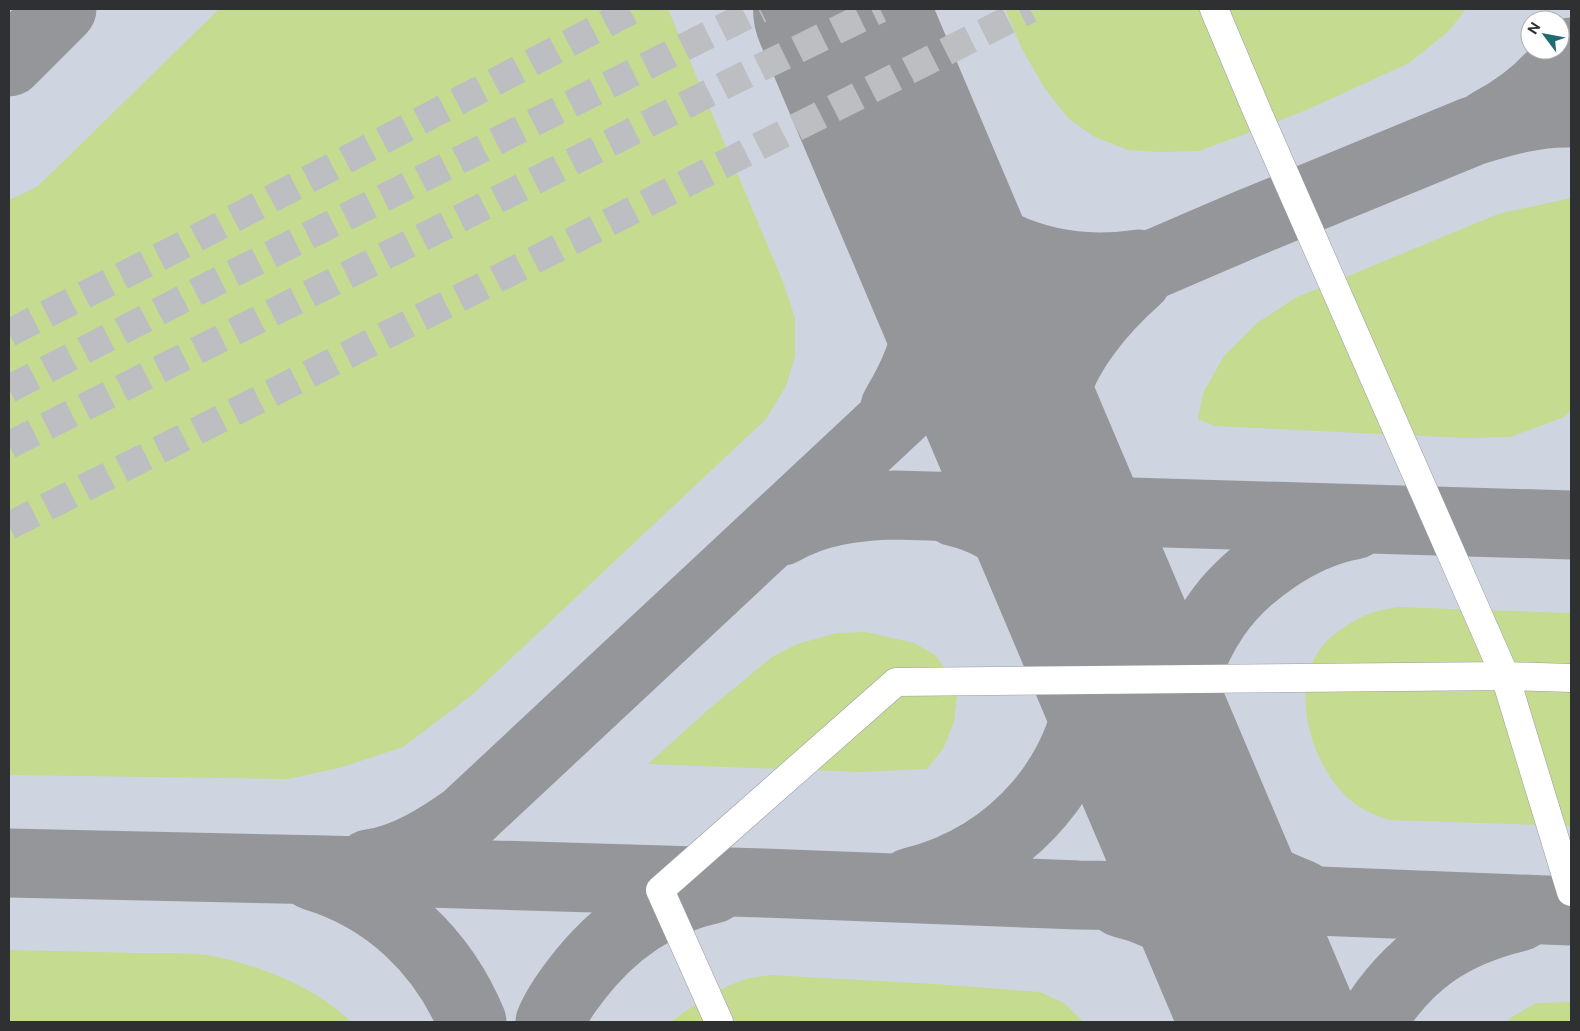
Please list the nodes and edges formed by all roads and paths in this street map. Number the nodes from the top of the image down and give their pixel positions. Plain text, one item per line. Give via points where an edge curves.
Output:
1 (1214, 9) edge
2 (1505, 676) junction
3 (1571, 678) edge
4 (1571, 892) edge
5 (719, 1022) edge

1 - 2 lane
2 - 3 lane
2 - 4 lane
2 - 5 lane via 896,682 660,890

